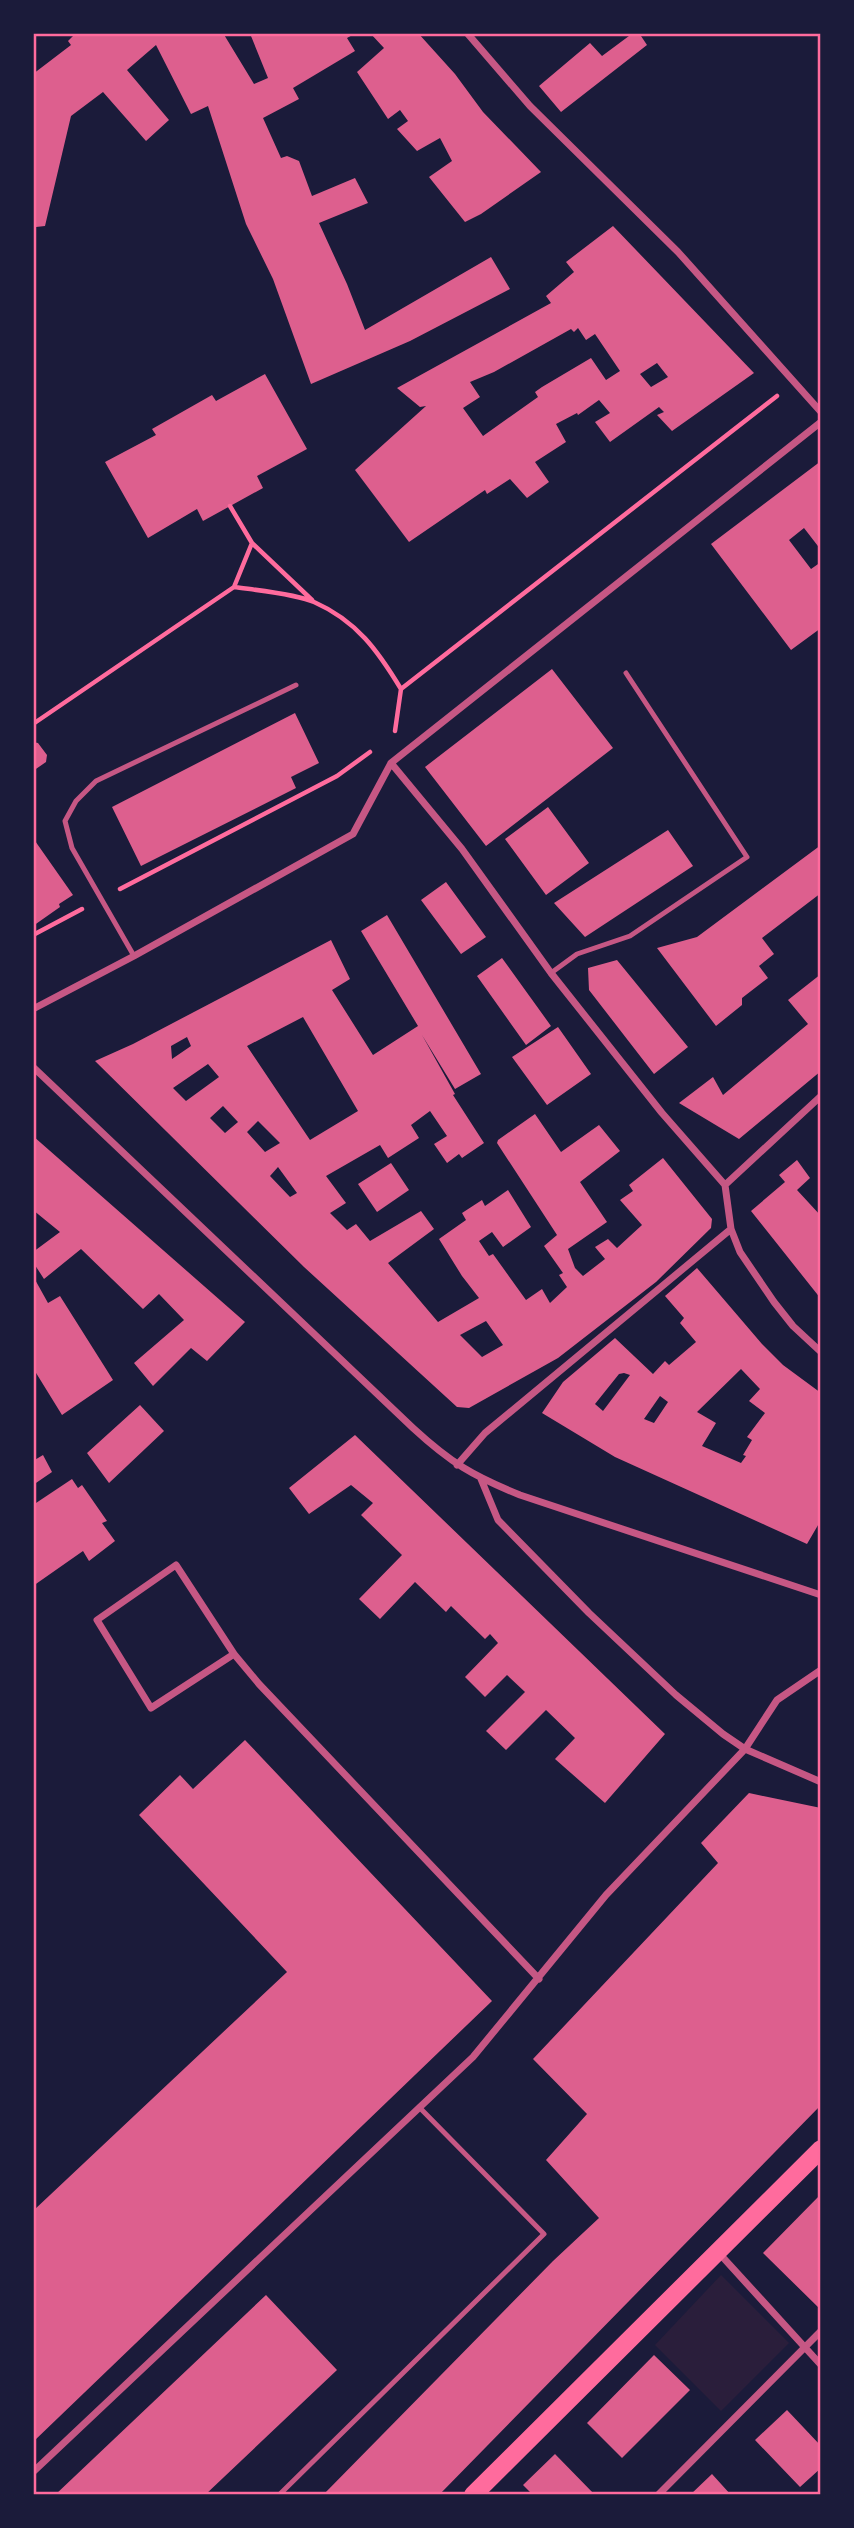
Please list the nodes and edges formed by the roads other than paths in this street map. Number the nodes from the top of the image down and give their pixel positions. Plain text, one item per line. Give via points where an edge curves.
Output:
1 (467, 33) edge
2 (821, 412) edge
3 (821, 422) edge
4 (626, 673) dead end
5 (296, 685) dead end
6 (391, 763) junction
7 (134, 956) junction
8 (551, 973) junction
9 (33, 1009) edge
10 (33, 1067) edge
11 (821, 1097) edge
12 (726, 1185) junction
13 (731, 1229) junction
14 (821, 1352) edge
15 (457, 1465) junction
16 (481, 1479) junction
17 (821, 1595) edge
18 (234, 1654) junction
19 (821, 1670) edge
20 (745, 1749) junction
21 (821, 1782) edge
22 (539, 1979) junction
23 (419, 2108) junction
24 (821, 2150) edge
25 (718, 2252) junction
26 (821, 2331) edge
27 (804, 2347) junction
28 (821, 2365) edge
29 (33, 2472) edge
30 (279, 2495) edge
31 (473, 2495) edge
32 (657, 2495) edge

1 - 2 street via 530,106 678,252
3 - 6 street
4 - 8 lane via 747,857 630,936 578,954
5 - 7 lane via 96,781 76,801 65,821 72,848
6 - 7 street via 353,834
6 - 8 street via 462,849
7 - 9 street
8 - 12 street via 662,1113
10 - 15 street
11 - 12 street
12 - 13 street
13 - 14 street via 756,1278 793,1326
13 - 15 street via 485,1433
15 - 16 street
16 - 17 street
16 - 20 street via 498,1520 676,1695
18 - 18 street via 151,1708 97,1620 176,1565
18 - 22 street
19 - 20 street via 777,1700
20 - 21 street
20 - 22 street via 606,1895
22 - 23 street via 472,2057
23 - 29 street
23 - 30 lane via 544,2234
24 - 25 main road
25 - 27 street
25 - 31 main road
26 - 27 street
27 - 28 street
27 - 32 street

